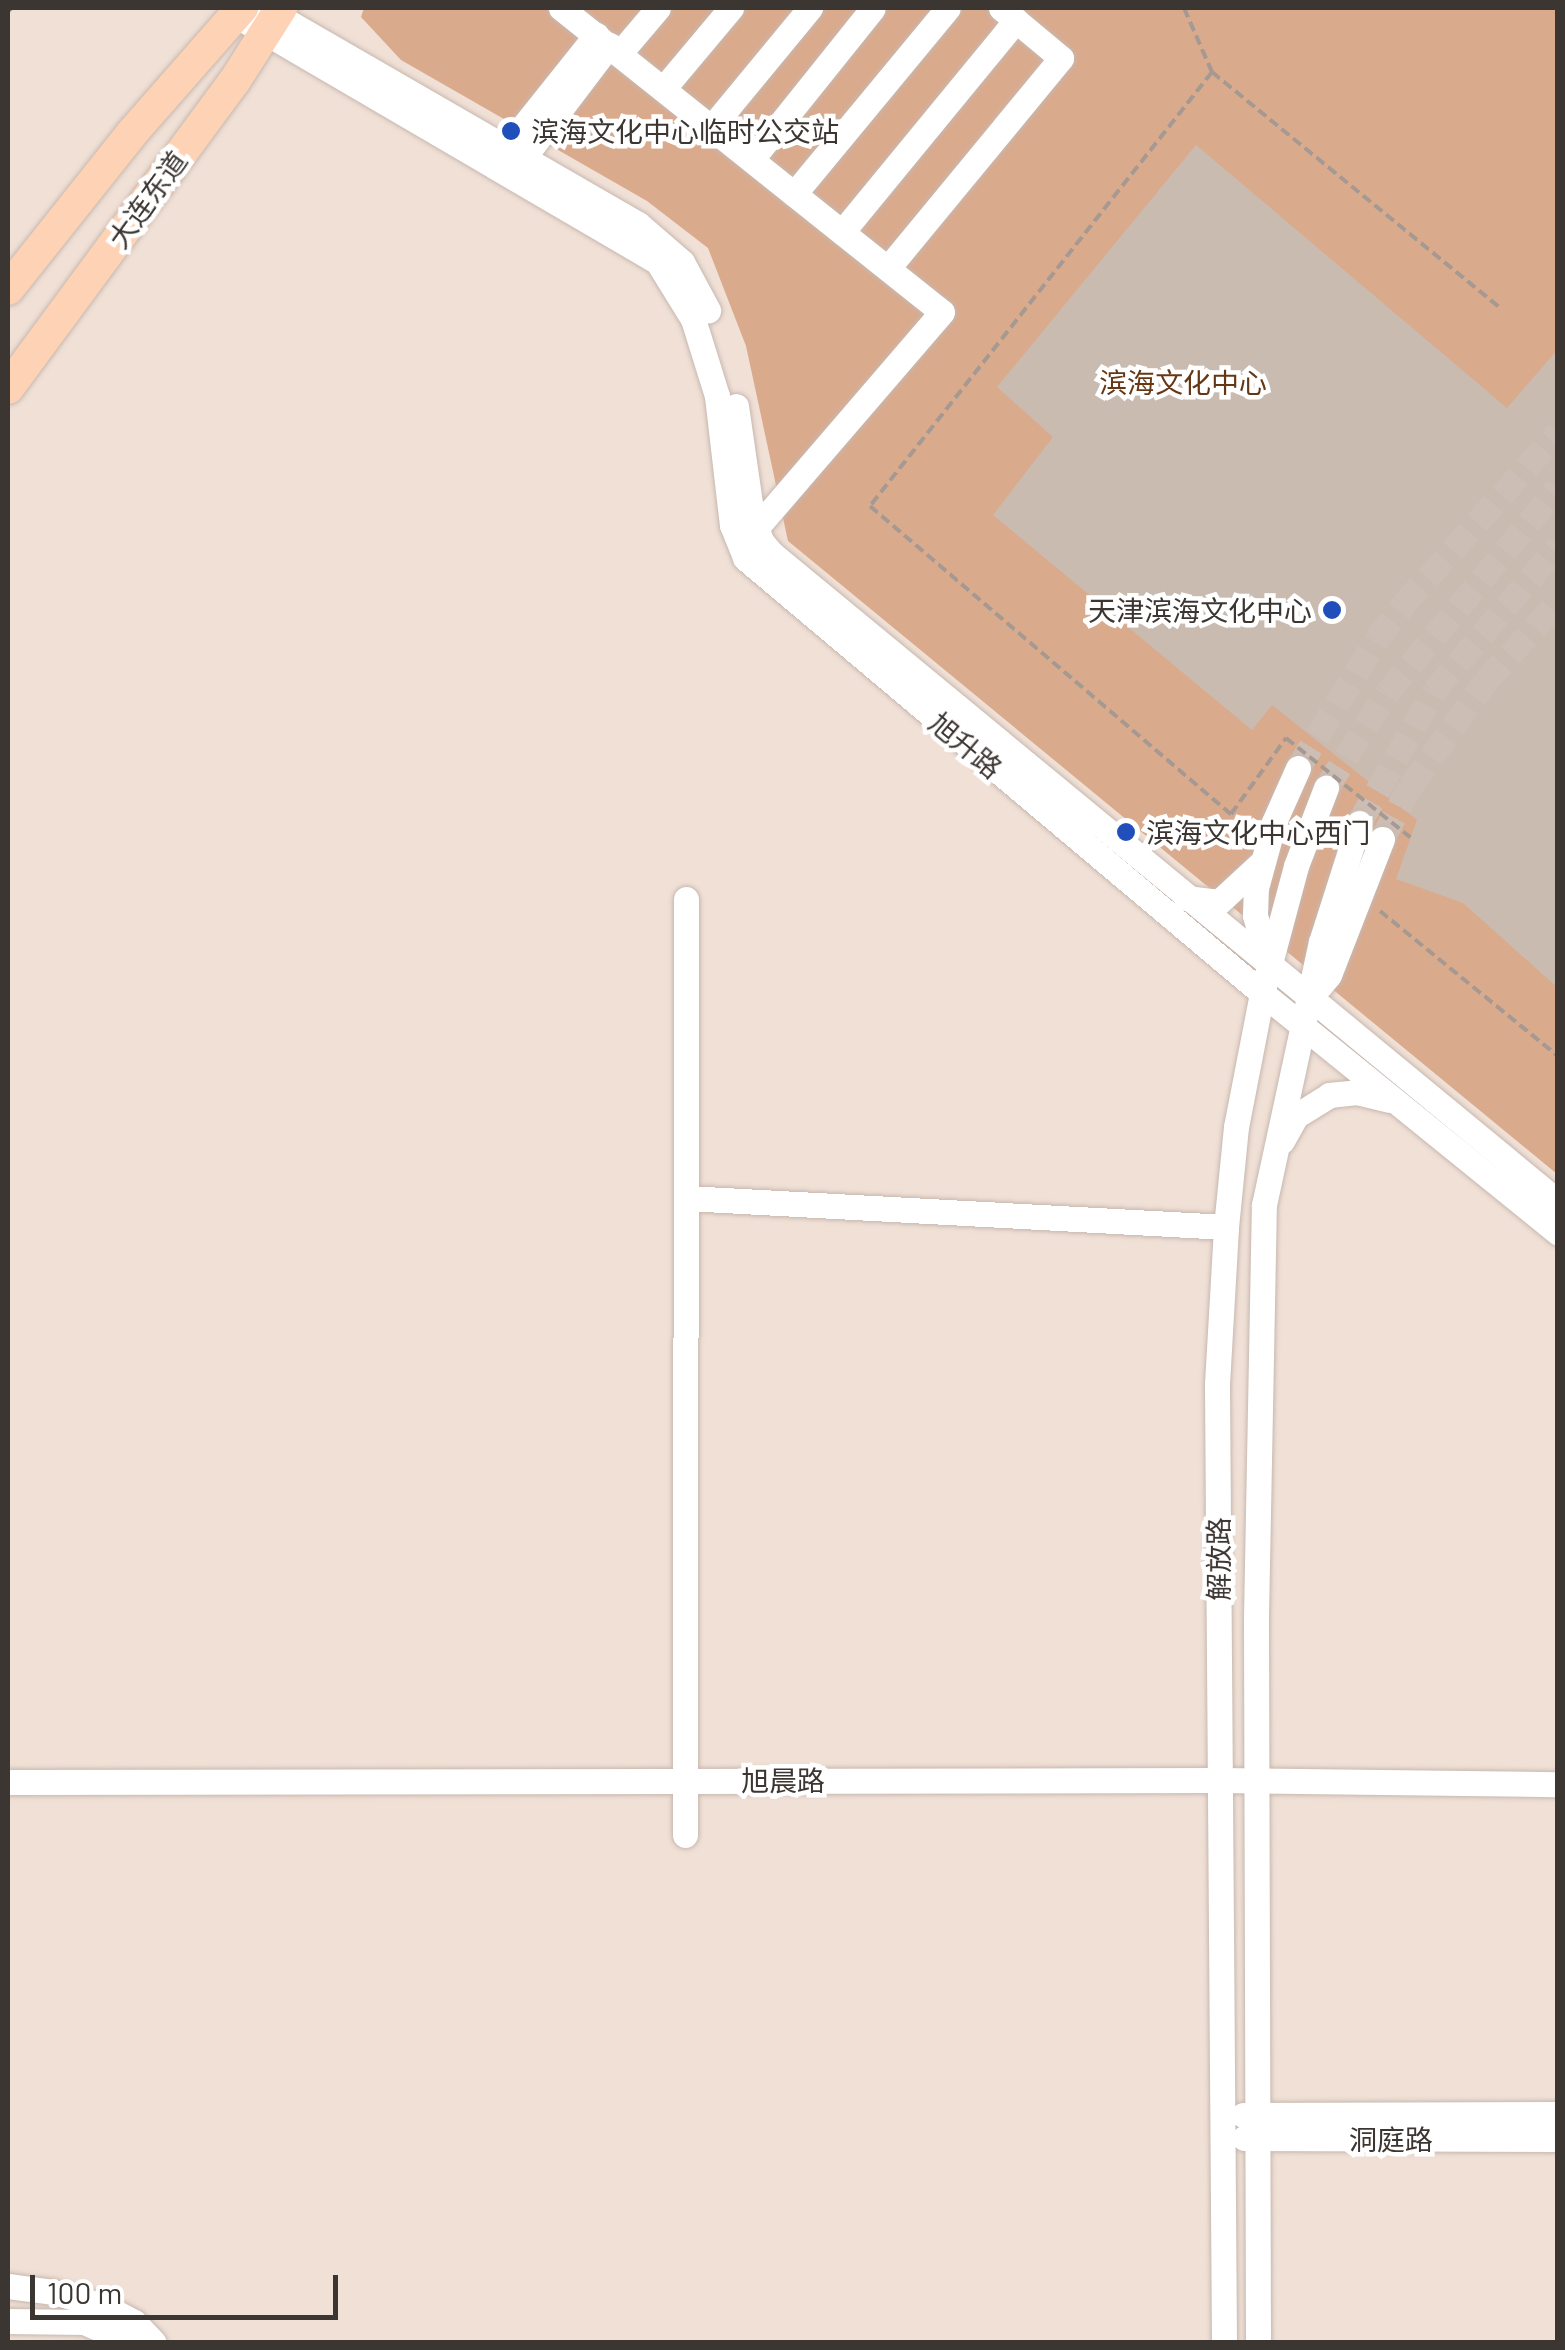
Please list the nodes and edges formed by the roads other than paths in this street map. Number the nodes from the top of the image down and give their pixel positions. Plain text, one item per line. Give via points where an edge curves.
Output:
1 (658, 8) edge
2 (731, 8) edge
3 (810, 8) edge
4 (874, 8) edge
5 (948, 8) edge
6 (261, 14) edge
7 (1009, 14) edge
8 (590, 34) edge
9 (663, 88) junction
10 (711, 128) junction
11 (516, 159) junction
12 (752, 160) junction
13 (794, 194) junction
14 (842, 232) junction
15 (888, 268) junction
16 (8, 289) edge
17 (8, 388) edge
18 (747, 538) junction
19 (1298, 768) tunnel mouth
20 (1326, 788) tunnel mouth
21 (1359, 823) tunnel mouth
22 (1382, 839) tunnel mouth
23 (1260, 864) junction
24 (686, 898) dead end
25 (1184, 898) junction
26 (1269, 966) junction
27 (1262, 993) junction
28 (1308, 996) junction
29 (1301, 1022) junction
30 (1403, 1106) junction
31 (1272, 1164) junction
32 (686, 1198) junction
33 (1558, 1202) edge
34 (1226, 1227) junction
35 (1558, 1233) edge
36 (688, 1780) junction
37 (1218, 1780) junction
38 (1257, 1780) junction
39 (8, 1782) edge
40 (1558, 1784) edge
41 (686, 1835) dead end
42 (1558, 2114) edge
43 (1259, 2126) junction
44 (1224, 2127) junction
45 (1558, 2139) edge
46 (8, 2286) edge
47 (8, 2321) edge
48 (130, 2342) edge
49 (153, 2342) edge
50 (1224, 2342) edge
51 (1258, 2342) edge

1 - 8 street
2 - 9 street
3 - 10 street
4 - 12 street
5 - 13 street
6 - 11 street
6 - 16 main road via 132,134
6 - 17 main road, 大连东道 via 234,82
7 - 14 street
7 - 15 street via 1061,58
8 - 9 street
8 - 11 street
9 - 10 street
10 - 12 street
11 - 18 street via 638,224 667,245 692,278 730,382
12 - 13 street
13 - 14 street
14 - 15 street
15 - 18 street via 942,312
18 - 25 street, 旭升路
18 - 27 street, 旭升路 via 767,578
19 - 23 street
20 - 26 street, 解放路
21 - 28 street, 解放路
22 - 28 street via 1329,975
23 - 25 street via 1219,902
23 - 26 street via 1255,915
24 - 32 street
25 - 26 street, 旭升路
26 - 27 street, 解放路
26 - 28 street, 旭升路
27 - 29 street, 旭升路
27 - 34 street, 解放路 via 1236,1127
28 - 29 street, 解放路
28 - 33 street, 旭升路
29 - 30 street, 旭升路
29 - 31 street, 解放路
30 - 31 street via 1357,1092 1316,1100 1289,1124
30 - 35 street, 旭升路
31 - 38 street, 解放路 via 1264,1205 1258,1367
32 - 34 street
32 - 36 street
34 - 37 street, 解放路 via 1218,1384
36 - 37 street, 旭晨路
36 - 39 street, 旭晨路
36 - 41 street
37 - 38 street, 旭晨路
37 - 44 street, 解放路
38 - 40 street, 旭晨路
38 - 43 street, 解放路
42 - 43 street
43 - 44 street, 洞庭路
43 - 45 street, 洞庭路
43 - 51 street, 解放路
44 - 50 street, 解放路
46 - 49 street via 104,2306
47 - 48 street via 84,2322

